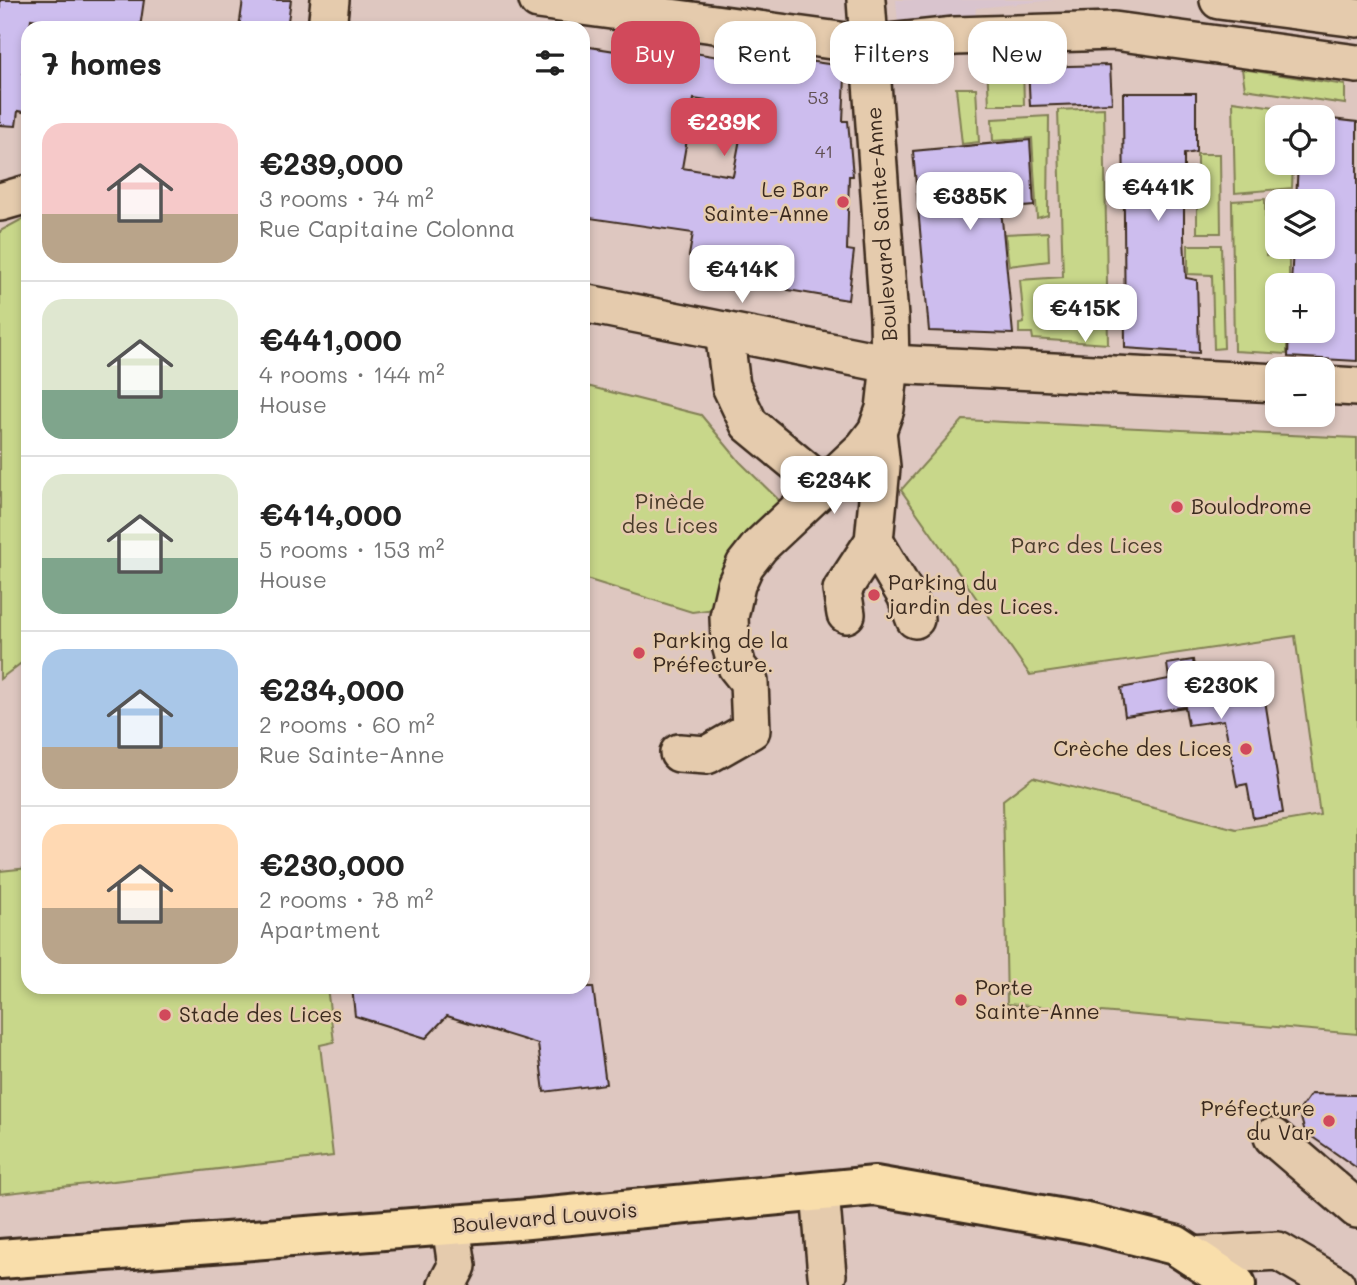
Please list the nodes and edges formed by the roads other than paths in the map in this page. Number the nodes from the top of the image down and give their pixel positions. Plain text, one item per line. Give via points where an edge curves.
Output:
1 (330, 0) edge
2 (538, 0) edge
3 (866, 0) edge
4 (1219, 0) edge
5 (1357, 18) edge
6 (328, 21) edge
7 (867, 21) edge
8 (954, 36) edge
9 (830, 40) edge
10 (1357, 64) edge
11 (872, 84) edge
12 (590, 304) edge
13 (724, 331) junction
14 (890, 364) junction
15 (1265, 382) edge
16 (1335, 386) edge
17 (1357, 387) edge
18 (877, 431) junction
19 (824, 486) junction
20 (874, 541) junction
21 (846, 614) dead end
22 (915, 619) dead end
23 (678, 753) dead end
24 (1273, 1137) dead end
25 (820, 1192) junction
26 (1357, 1209) edge
27 (451, 1226) junction
28 (1191, 1256) junction
29 (0, 1259) edge
30 (827, 1275) dead end
31 (447, 1285) edge
32 (1236, 1285) edge
33 (1336, 1285) edge

1 - 6 street
2 - 9 street
3 - 7 street, Boulevard Sainte-Anne
4 - 5 street
8 - 10 street via 1114,31
11 - 14 street, Boulevard Sainte-Anne
12 - 13 street
13 - 14 street
13 - 19 street via 731,386 749,424
14 - 15 street
14 - 18 street, Boulevard Sainte-Anne via 885,409
16 - 17 street
18 - 19 street
18 - 20 street via 881,467
19 - 23 street via 760,546 736,585 729,617 730,641 737,667 749,682 755,743 707,755
20 - 21 street via 842,590
20 - 22 street
24 - 26 street
25 - 27 main road, Boulevard Louvois
25 - 28 main road, Boulevard Louvois via 875,1186 1087,1223 1175,1245
25 - 30 street
27 - 29 main road, Boulevard Louvois
27 - 31 street via 457,1266
28 - 32 main road, Boulevard Louvois
28 - 33 street via 1278,1251

